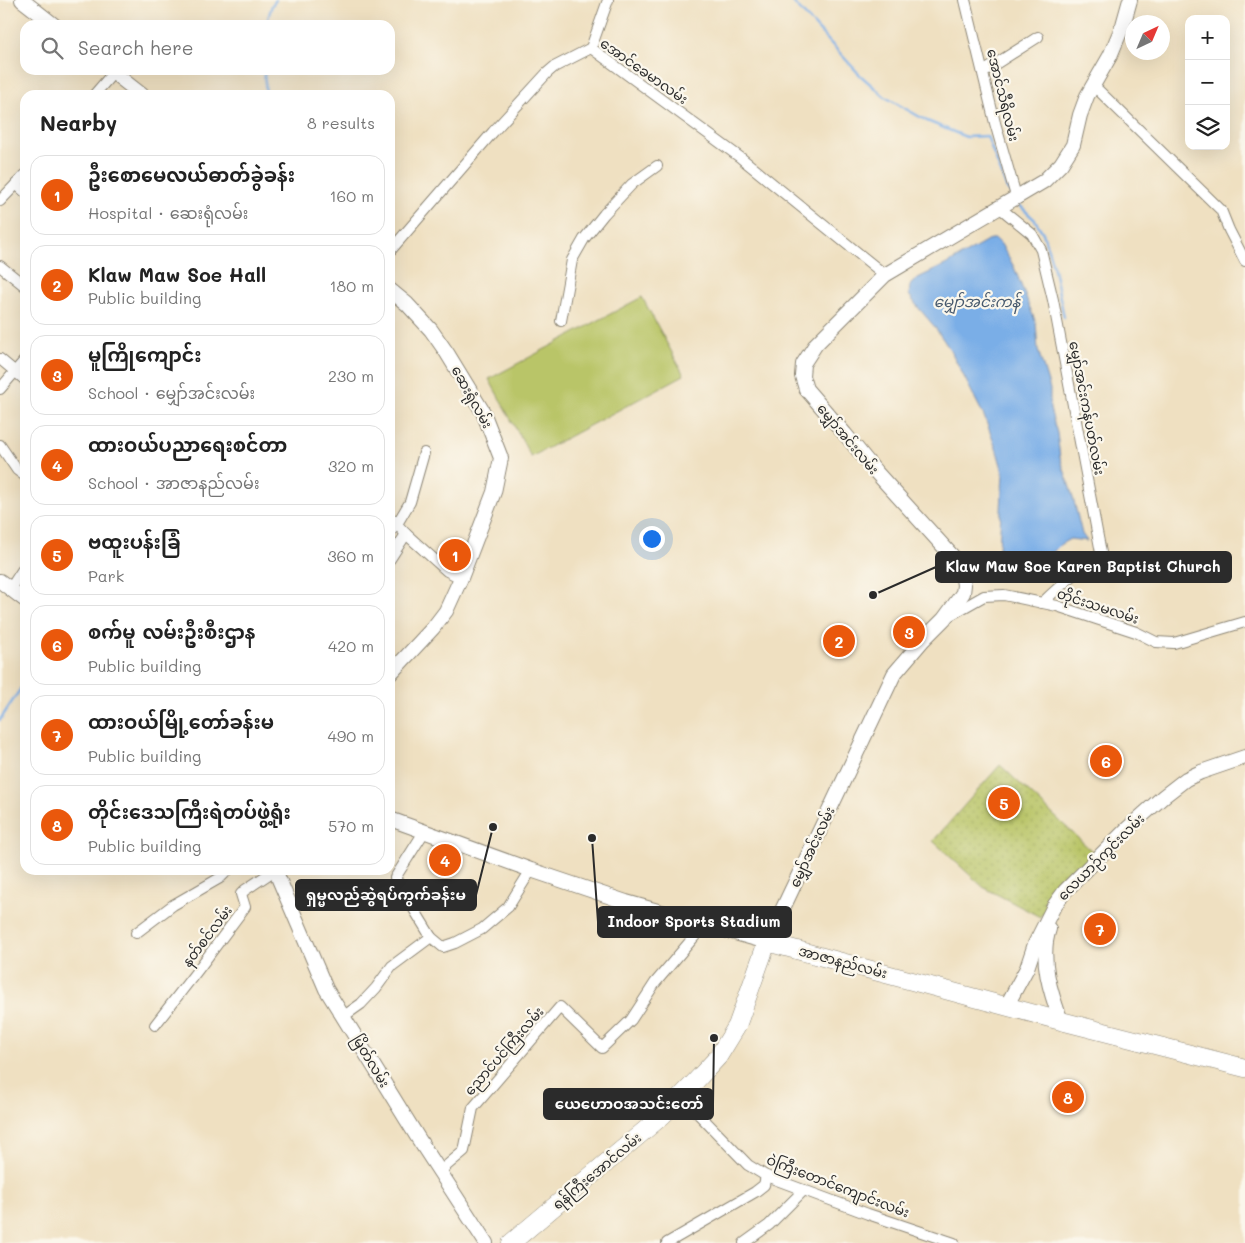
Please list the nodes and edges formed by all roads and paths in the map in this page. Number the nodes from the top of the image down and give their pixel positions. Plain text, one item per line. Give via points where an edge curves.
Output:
1 (22, 0) edge
2 (608, 0) edge
3 (965, 0) edge
4 (1130, 0) edge
5 (48, 20) edge
6 (1038, 37) dead end
7 (591, 48) junction
8 (982, 72) junction
9 (109, 75) edge
10 (117, 75) edge
11 (1093, 85) junction
12 (98, 90) edge
13 (136, 90) edge
14 (657, 166) dead end
15 (20, 180) edge
16 (16, 184) junction
17 (20, 188) edge
18 (1016, 196) junction
19 (0, 201) edge
20 (999, 207) junction
21 (395, 245) edge
22 (1245, 261) edge
23 (0, 266) edge
24 (885, 275) junction
25 (20, 282) edge
26 (395, 294) edge
27 (562, 321) dead end
28 (0, 359) edge
29 (20, 366) edge
30 (15, 371) junction
31 (20, 376) edge
32 (0, 389) edge
33 (0, 445) edge
34 (424, 453) dead end
35 (20, 472) edge
36 (395, 521) edge
37 (395, 527) edge
38 (406, 534) junction
39 (395, 551) edge
40 (20, 571) edge
41 (461, 578) junction
42 (5, 585) edge
43 (20, 596) edge
44 (1042, 603) junction
45 (944, 619) junction
46 (1245, 622) edge
47 (395, 669) edge
48 (1245, 757) edge
49 (1245, 765) edge
50 (395, 821) edge
51 (424, 832) junction
52 (531, 870) junction
53 (223, 875) edge
54 (268, 875) edge
55 (277, 875) edge
56 (705, 924) junction
57 (136, 934) dead end
58 (431, 936) junction
59 (767, 942) junction
60 (1027, 968) junction
61 (1047, 972) junction
62 (1007, 1006) junction
63 (344, 1016) junction
64 (1061, 1021) junction
65 (155, 1025) dead end
66 (1245, 1068) edge
67 (681, 1096) junction
68 (439, 1172) junction
69 (766, 1176) junction
70 (804, 1190) junction
71 (486, 1243) edge
72 (511, 1243) edge
73 (667, 1243) edge
74 (744, 1243) edge
75 (954, 1243) edge

1 - 5 street
2 - 7 street
3 - 8 street, အောင်သီရိလမ်း
4 - 11 street, မျှော်အင်းလမ်း via 1110,56
6 - 8 street
7 - 21 street, အောင်ခေမာလမ်း via 546,73
7 - 24 street, အောင်ခေမာလမ်း via 741,158
8 - 18 street, အောင်သီရိလမ်း
9 - 12 street
10 - 13 street
11 - 18 street, မျှော်အင်းလမ်း via 1068,154 1044,181
11 - 22 street via 1221,210
14 - 27 street via 632,184 584,239 572,260
15 - 16 street
16 - 17 street
16 - 19 street
18 - 20 street, မျှော်အင်းလမ်း
20 - 24 street, မျှော်အင်းလမ်း
20 - 44 street, မျှော်အင်းကန်ပတ်လမ်း via 1032,234 1041,250 1102,558 1059,586
23 - 25 street
24 - 45 street, မျှော်အင်းလမ်း via 816,344 803,364 802,376 806,389 955,559 962,572 963,593
26 - 41 street, ဆေးရုံလမ်း via 431,330 447,353 483,412 501,458 494,492
28 - 30 street
29 - 30 street
30 - 31 street
30 - 32 street
33 - 35 street
34 - 36 street via 410,502
37 - 38 street
38 - 39 street
38 - 41 street via 447,572
40 - 42 street
41 - 47 street, ဆေးရုံလမ်း via 446,611
42 - 43 street
44 - 45 street, တိုင်းသမလမ်း via 1004,595 984,596
44 - 46 street, တိုင်းသမလမ်း via 1136,632 1156,642 1174,643
45 - 59 street, မျှော်အင်းလမ်း via 894,674
48 - 60 street, လေယာဉ်ကွင်းလမ်း via 1186,779 1127,829 1054,906
49 - 61 street, လေယာဉ်ကွင်းလမ်း via 1183,790 1070,894 1046,937
50 - 51 street, အာဇာနည်လမ်း
51 - 52 street, အာဇာနည်လမ်း
51 - 58 street via 395,878
52 - 56 street, အာဇာနည်လမ်း
52 - 58 street via 508,907 482,929 443,947
53 - 57 street via 173,905
54 - 65 street, နတ်စင်လမ်း via 241,894 246,907
55 - 63 street, မြိတ်လမ်း via 326,989
56 - 59 street, အာဇာနည်လမ်း
56 - 68 street, ညောင်ပင်ကြီးလမ်း via 655,983 630,1020 602,1048 560,1006 473,1108 464,1151
58 - 63 street via 392,966 362,1004
59 - 62 highway, အာဇာနည်လမ်း
59 - 67 highway, ရန်ကြီးအောင်လမ်း via 737,1026 718,1057
60 - 61 street
60 - 62 street, လေယာဉ်ကွင်းလမ်း
61 - 64 street, လေယာဉ်ကွင်းလမ်း
62 - 64 highway, အာဇာနည်လမ်း
63 - 68 street, မြိတ်လမ်း
64 - 66 highway, အာဇာနည်လမ်း
67 - 69 street, ဝဲကြီးတောင်ကျောင်းလမ်း via 748,1165
67 - 72 highway, ရန်ကြီးအောင်လမ်း via 663,1115
68 - 71 street, မြိတ်လမ်း
69 - 70 street, ဝဲကြီးတောင်ကျောင်းလမ်း
69 - 73 street via 764,1185 755,1192
70 - 74 street via 769,1225
70 - 75 street, ဝဲကြီးတောင်ကျောင်းလမ်း

